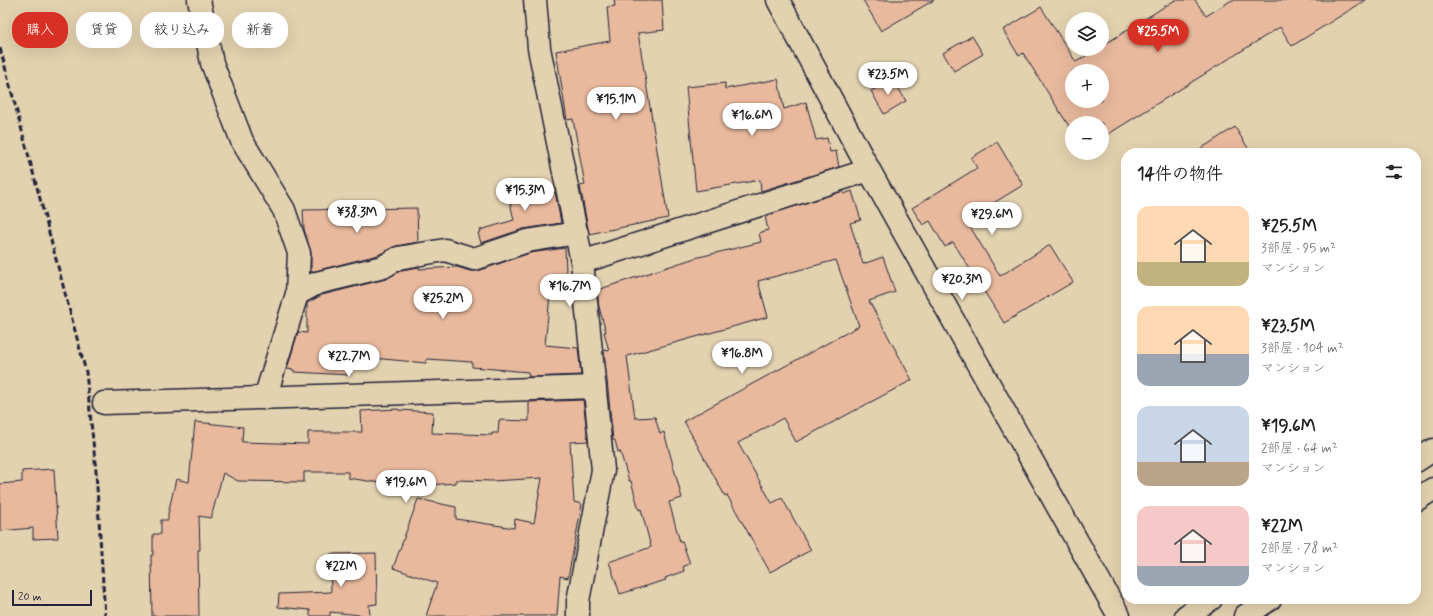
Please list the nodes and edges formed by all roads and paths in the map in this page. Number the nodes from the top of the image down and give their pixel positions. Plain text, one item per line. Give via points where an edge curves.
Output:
1 (199, 0) edge
2 (535, 0) edge
3 (778, 0) edge
4 (869, 170) junction
5 (577, 232) junction
6 (582, 262) junction
7 (297, 294) junction
8 (595, 387) junction
9 (265, 398) junction
10 (104, 403) dead end
11 (1433, 450) edge
12 (1421, 458) edge
13 (1433, 489) edge
14 (1421, 497) edge
15 (1204, 604) edge
16 (1263, 604) edge
17 (578, 616) edge
18 (1120, 616) edge
19 (1186, 616) edge
20 (1245, 616) edge

1 - 7 street via 212,63 242,141 284,210 299,253
2 - 5 street via 539,48
3 - 4 street
4 - 6 street
4 - 18 street
5 - 6 street
5 - 7 street via 527,241 474,259 445,250 398,258 383,267 317,283
6 - 8 street
7 - 9 street
8 - 9 street
8 - 17 street via 603,470 578,601
9 - 10 street
11 - 12 street
13 - 14 street
15 - 19 street
16 - 20 street

